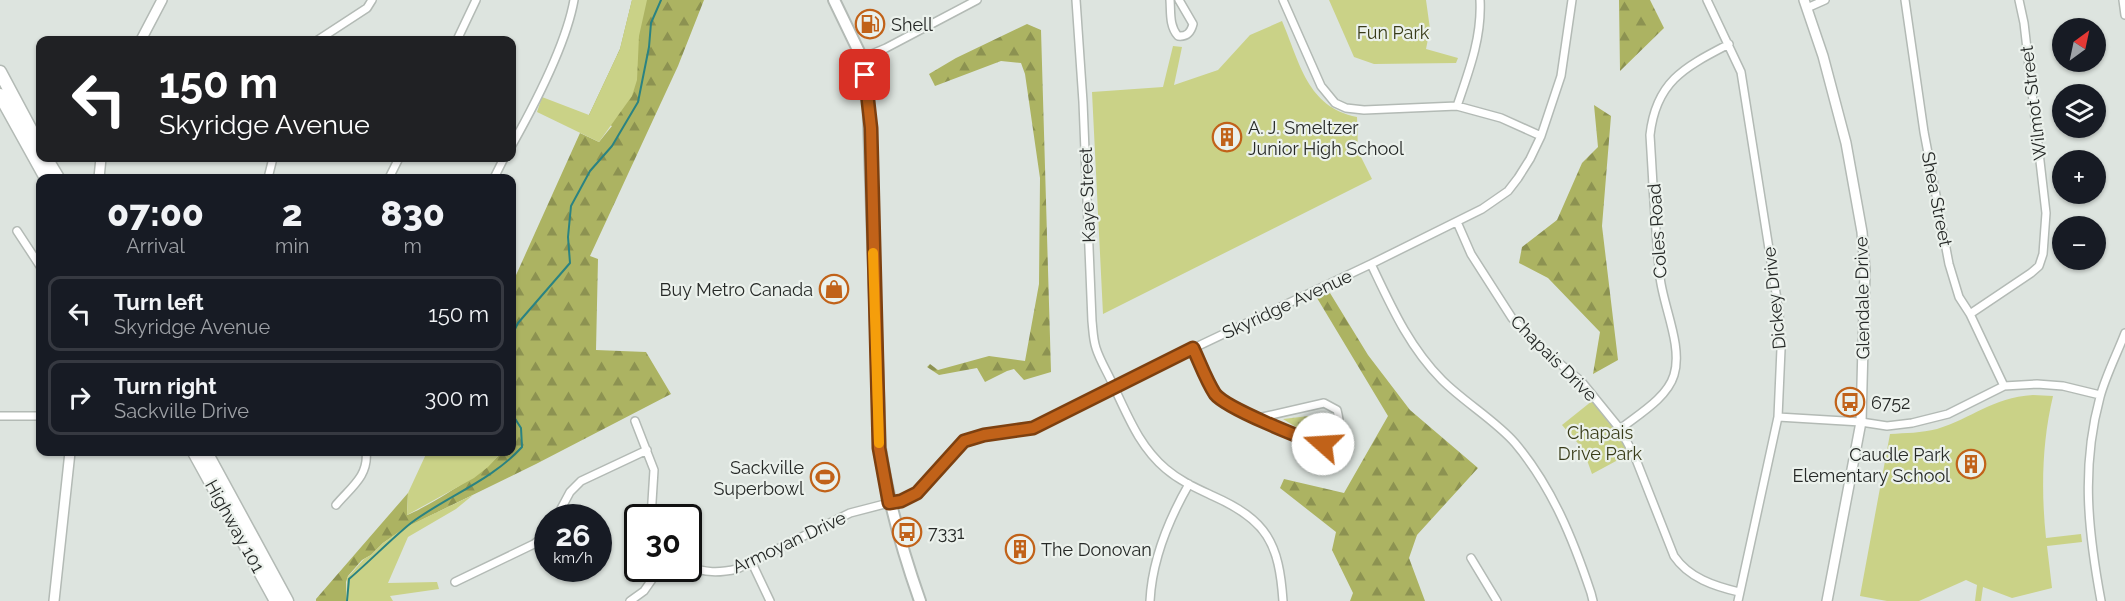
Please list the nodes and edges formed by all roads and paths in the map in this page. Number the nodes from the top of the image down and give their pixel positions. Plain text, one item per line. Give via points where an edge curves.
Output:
1 (162, 0) edge
2 (372, 0) edge
3 (476, 0) edge
4 (574, 0) edge
5 (834, 0) edge
6 (977, 0) edge
7 (1076, 0) edge
8 (1170, 0) edge
9 (1179, 0) edge
10 (1283, 0) edge
11 (1480, 0) edge
12 (1572, 0) edge
13 (1707, 0) edge
14 (1826, 0) edge
15 (1905, 0) edge
16 (2019, 0) edge
17 (2123, 0) edge
18 (1806, 4) edge
19 (2125, 15) edge
20 (143, 36) edge
21 (324, 36) edge
22 (458, 36) edge
23 (1729, 44) junction
24 (862, 58) junction
25 (0, 72) edge
26 (0, 95) edge
27 (1457, 105) junction
28 (1541, 136) junction
29 (516, 137) edge
30 (36, 140) edge
31 (36, 160) edge
32 (1457, 222) junction
33 (17, 231) dead end
34 (36, 260) edge
35 (1371, 264) junction
36 (1970, 314) junction
37 (2125, 333) edge
38 (1193, 348) junction
39 (1114, 386) junction
40 (2004, 386) junction
41 (2100, 395) junction
42 (0, 416) edge
43 (36, 416) edge
44 (1778, 417) junction
45 (1258, 418) junction
46 (635, 421) dead end
47 (1861, 422) junction
48 (1620, 429) junction
49 (647, 450) junction
50 (70, 456) edge
51 (196, 456) edge
52 (208, 456) edge
53 (366, 456) edge
54 (1189, 484) junction
55 (889, 503) junction
56 (564, 504) edge
57 (651, 504) edge
58 (336, 505) dead end
59 (534, 544) edge
60 (1471, 558) dead end
61 (752, 562) junction
62 (702, 571) edge
63 (455, 582) dead end
64 (650, 582) edge
65 (1739, 592) junction
66 (54, 601) edge
67 (276, 601) edge
68 (287, 601) edge
69 (630, 601) edge
70 (770, 601) edge
71 (920, 601) edge
72 (1150, 601) edge
73 (1283, 601) edge
74 (1497, 601) edge
75 (1593, 601) edge
76 (1738, 601) edge
77 (1827, 601) edge
78 (2101, 601) edge

1 - 20 main road
2 - 21 street via 367,9
3 - 22 street
4 - 29 street via 549,70
5 - 24 main road
6 - 24 street
7 - 39 street, Kaye Street via 1092,321 1096,348
8 - 9 street via 1174,32 1184,36 1193,24
10 - 27 street via 1322,86 1335,103 1364,110
11 - 27 street via 1477,41
12 - 28 street, Skyridge Avenue via 1561,76
13 - 23 street, Dickey Drive
14 - 18 street
15 - 36 street, Shea Street via 1949,264 1959,297
16 - 36 street, Wilmot Street via 2046,213 2043,254 2039,266 2031,273
17 - 19 street
18 - 47 main road, Glendale Drive via 1846,143 1862,232 1865,272
23 - 44 street, Dickey Drive via 1745,92 1779,312
23 - 48 street, Coles Road via 1671,81 1652,116 1660,279 1677,355 1669,387
24 - 55 main road via 871,128 879,448
25 - 30 highway
26 - 31 highway
27 - 28 street via 1502,118
28 - 32 street, Skyridge Avenue via 1508,191
32 - 35 street, Skyridge Avenue
32 - 48 street, Chapais Drive via 1471,254 1512,318 1581,381
33 - 34 street
35 - 38 street, Skyridge Avenue
35 - 75 street via 1403,330 1421,357 1464,400 1514,441 1553,497
36 - 40 street, Shea Street
37 - 41 street
38 - 39 street, Skyridge Avenue
38 - 45 street via 1216,396
39 - 54 street, Kaye Street via 1142,443 1165,469
39 - 55 street, Skyridge Avenue via 1033,428 964,441 917,493
40 - 41 street via 2063,386
40 - 47 street via 1948,414 1887,426
41 - 78 street via 2088,453 2087,503
42 - 43 street
44 - 47 street
44 - 65 street, Dickey Drive
45 - 45 street via 1324,403 1337,410 1341,425 1337,435 1323,444
46 - 49 street
47 - 77 main road, Glendale Drive
48 - 65 street, Chapais Drive via 1681,566 1717,587
49 - 56 street via 581,481
49 - 57 street via 654,470
50 - 66 main road
51 - 67 highway, Highway 101
52 - 68 highway, Highway 101
53 - 58 street via 360,480
54 - 72 street via 1175,508 1156,561
54 - 73 street, Kaye Street via 1241,508 1265,532 1281,571
55 - 61 street, Armoyan Drive via 850,513
55 - 71 main road
59 - 63 street
60 - 74 street
61 - 62 street, Armoyan Drive via 722,572
61 - 70 street
64 - 69 street
65 - 76 street, Dickey Drive

